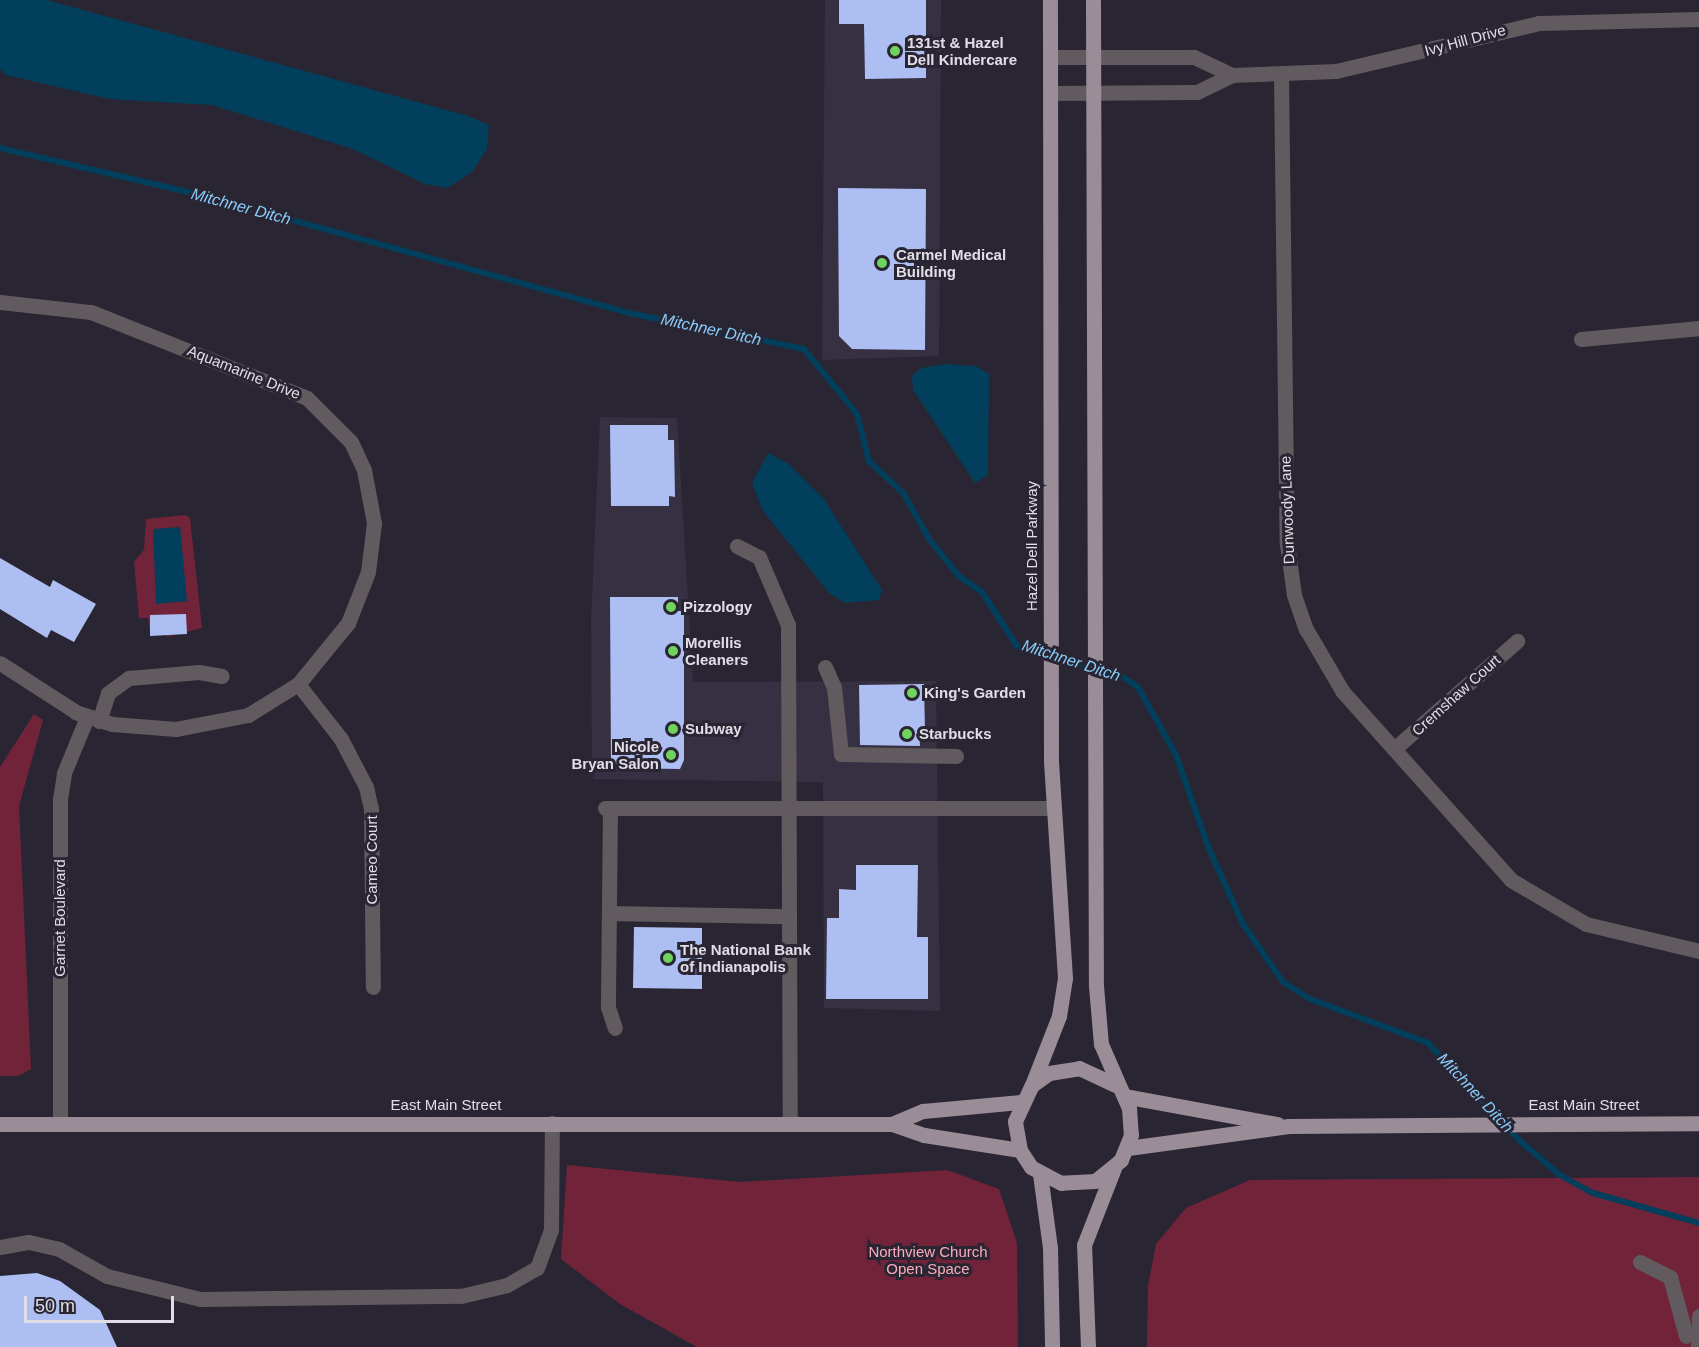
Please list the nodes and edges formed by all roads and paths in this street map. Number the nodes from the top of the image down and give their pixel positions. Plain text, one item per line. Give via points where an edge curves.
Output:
1 (1050, 0) edge
2 (1093, 0) edge
3 (1699, 19) edge
4 (1051, 57) junction
5 (1093, 57) junction
6 (1232, 75) junction
7 (1281, 75) junction
8 (1052, 93) junction
9 (1092, 93) junction
10 (0, 302) edge
11 (1699, 328) edge
12 (1581, 339) dead end
13 (737, 546) dead end
14 (1517, 641) dead end
15 (0, 663) edge
16 (825, 667) dead end
17 (222, 676) dead end
18 (298, 684) junction
19 (93, 719) junction
20 (1394, 749) junction
21 (956, 756) dead end
22 (1052, 808) junction
23 (789, 809) junction
24 (609, 913) junction
25 (789, 916) junction
26 (1699, 951) edge
27 (373, 987) dead end
28 (615, 1028) dead end
29 (1032, 1085) junction
30 (1119, 1091) junction
31 (1020, 1102) junction
32 (552, 1123) junction
33 (1699, 1123) edge
34 (0, 1124) edge
35 (60, 1124) junction
36 (790, 1124) junction
37 (892, 1124) junction
38 (1289, 1126) junction
39 (1128, 1148) junction
40 (1020, 1150) junction
41 (1114, 1168) junction
42 (1040, 1174) junction
43 (0, 1246) edge
44 (1640, 1262) dead end
45 (1699, 1316) edge
46 (1686, 1336) dead end
47 (1052, 1347) edge
48 (1088, 1347) edge
49 (1698, 1347) edge

1 - 4 main road, Hazel Dell Parkway
2 - 5 main road
3 - 7 street, Ivy Hill Drive via 1539,23 1362,66
4 - 5 street, Ivy Hill Drive
4 - 8 main road, Hazel Dell Parkway
5 - 6 street, Ivy Hill Drive via 1194,57
5 - 9 main road
6 - 7 street, Ivy Hill Drive
6 - 9 street, Ivy Hill Drive via 1197,92
7 - 20 street, Dunwoody Lane via 1291,580 1322,661
8 - 9 street, Ivy Hill Drive
8 - 22 main road, Hazel Dell Parkway
9 - 30 main road via 1097,1018
10 - 18 street, Aquamarine Drive via 91,312 154,334 307,398 351,442 371,496 368,572 348,623
11 - 12 street
13 - 23 street via 759,557 788,625
14 - 20 street, Cremshaw Court
15 - 19 street
16 - 21 street via 834,687 841,754
17 - 19 street, Garnet Boulevard via 199,672 129,678 108,693
18 - 19 street, Aquamarine Drive via 267,706 226,723 153,730
18 - 27 street, Cameo Court via 341,739 366,787 371,809
19 - 35 street, Garnet Boulevard via 64,773 60,799
20 - 26 street, Dunwoody Lane via 1487,856 1530,894 1586,924
22 - 23 street
22 - 29 main road, Hazel Dell Parkway via 1064,990
23 - 24 street via 608,808
23 - 25 street
24 - 25 street
24 - 28 street via 608,1007
25 - 36 street
29 - 30 main road via 1049,1073 1079,1068
29 - 31 main road
30 - 38 main road, East Main Street
30 - 39 main road via 1132,1121
31 - 37 main road, East Main Street via 922,1111
31 - 40 main road via 1015,1121
32 - 35 main road, East Main Street
32 - 36 main road, East Main Street
32 - 43 street via 551,1230 537,1268 507,1286 461,1296 200,1299 106,1276 59,1249 28,1242
33 - 38 main road, East Main Street
34 - 35 main road, East Main Street
36 - 37 main road, East Main Street
37 - 40 main road, East Main Street via 924,1135
38 - 39 main road, East Main Street
39 - 41 main road
40 - 42 main road
41 - 42 main road via 1095,1181 1072,1185
41 - 48 main road via 1084,1245
42 - 47 main road via 1050,1248
44 - 46 street via 1670,1277
45 - 49 street

